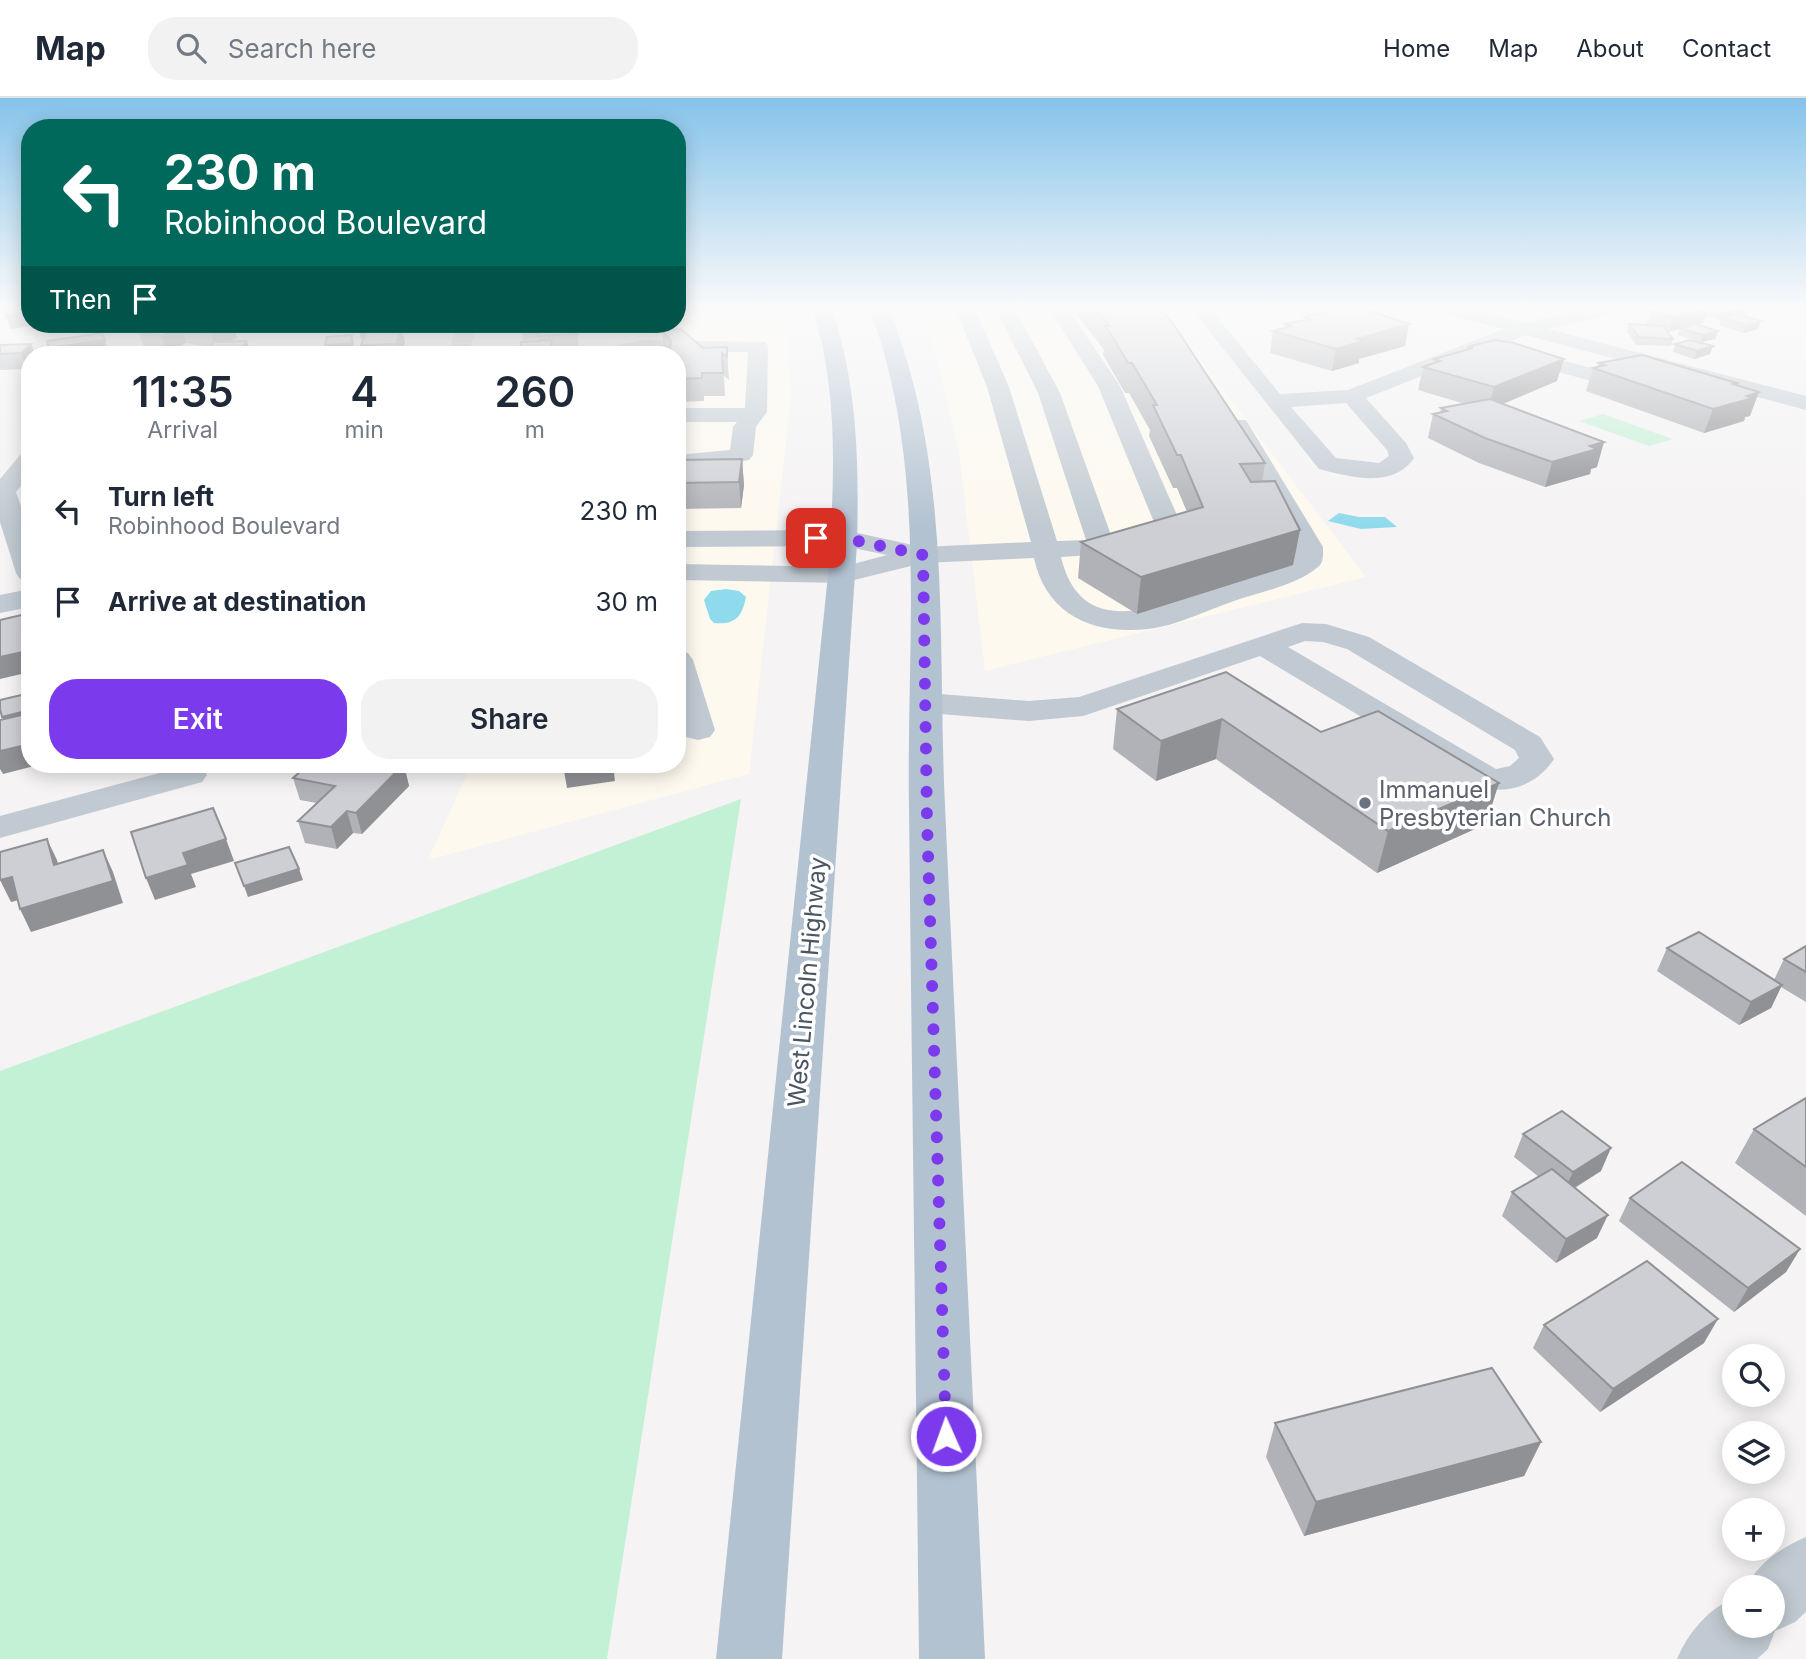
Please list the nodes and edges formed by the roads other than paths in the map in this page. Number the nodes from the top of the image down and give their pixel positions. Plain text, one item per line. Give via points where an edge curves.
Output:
1 (756, 380) edge
2 (839, 380) edge
3 (903, 380) edge
4 (995, 380) edge
5 (1042, 380) edge
6 (1104, 380) edge
7 (1257, 380) edge
8 (1391, 380) edge
9 (1718, 380) edge
10 (1111, 391) junction
11 (1049, 393) junction
12 (1001, 395) junction
13 (1352, 396) junction
14 (1274, 401) junction
15 (1806, 403) edge
16 (1226, 407) edge
17 (686, 415) edge
18 (754, 415) junction
19 (686, 437) edge
20 (744, 437) junction
21 (686, 462) edge
22 (21, 470) edge
23 (686, 540) edge
24 (21, 546) edge
25 (1102, 547) junction
26 (1046, 550) junction
27 (923, 555) junction
28 (843, 557) junction
29 (686, 571) edge
30 (21, 600) edge
31 (0, 604) edge
32 (1264, 646) junction
33 (686, 690) edge
34 (927, 704) junction
35 (698, 730) dead end
36 (190, 775) dead end
37 (0, 827) edge
38 (1806, 1568) edge
39 (1785, 1588) edge
40 (1732, 1638) edge
41 (749, 1659) edge
42 (952, 1659) edge
43 (1710, 1659) edge

1 - 18 street
2 - 28 main road, West Lincoln Highway via 845,456
3 - 27 main road via 918,466
4 - 12 street
5 - 11 street
6 - 10 street
7 - 14 street
8 - 13 street
9 - 15 street
10 - 11 street
10 - 25 street via 1171,531
11 - 12 street
11 - 25 street
12 - 26 street
13 - 14 street
13 - 14 street via 1398,448 1402,458 1394,466 1367,471 1328,464
16 - 26 street via 1308,547 1308,561 1280,576 1148,620 1112,620 1087,614 1069,602 1052,577
17 - 18 street
18 - 20 street
19 - 20 street
20 - 21 street via 741,455
22 - 24 street via 3,491
23 - 28 street
25 - 26 street
26 - 27 street
27 - 28 street
27 - 34 main road
28 - 29 street
28 - 41 main road, West Lincoln Highway
30 - 31 street
32 - 32 street via 1302,632 1326,633 1357,643 1528,744 1537,760 1527,773 1490,780
32 - 34 street via 1083,706 1029,710
33 - 35 street
34 - 42 main road
36 - 37 street
38 - 39 street
40 - 43 street

